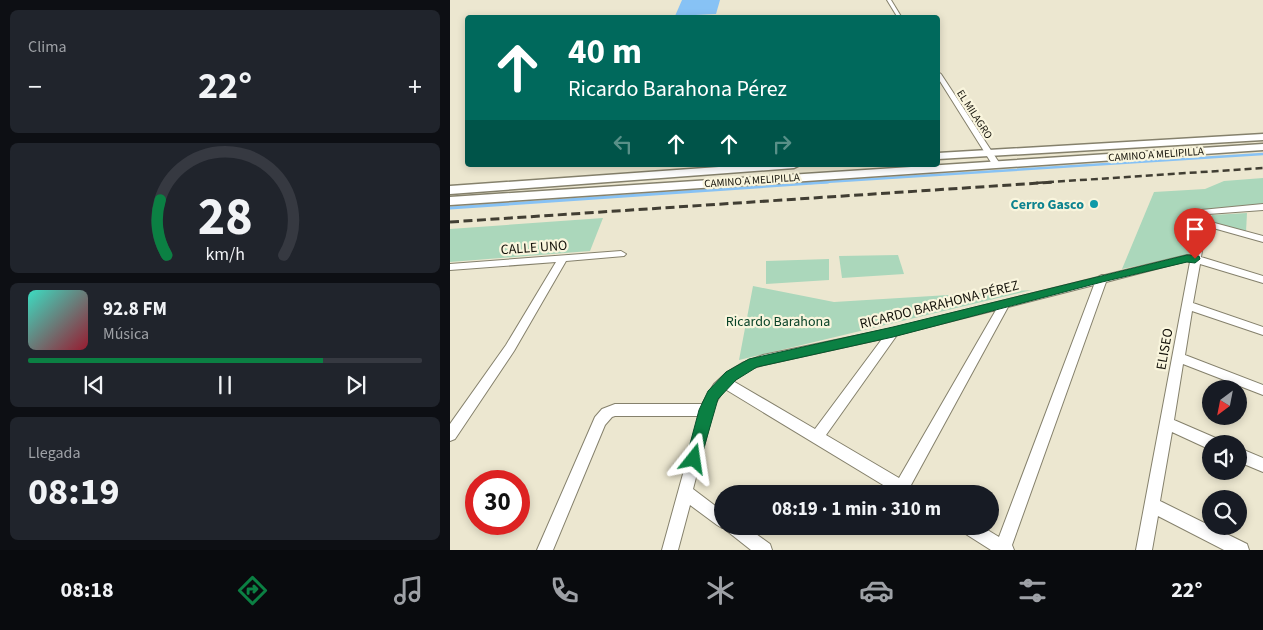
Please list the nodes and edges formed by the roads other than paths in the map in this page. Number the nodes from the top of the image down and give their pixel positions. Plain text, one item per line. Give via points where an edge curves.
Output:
1 (889, 0) edge
2 (898, 15) edge
3 (940, 77) edge
4 (1263, 137) edge
5 (1099, 146) junction
6 (1263, 147) edge
7 (989, 153) junction
8 (940, 156) edge
9 (1110, 157) junction
10 (996, 164) junction
11 (766, 167) edge
12 (450, 190) edge
13 (450, 201) edge
14 (1263, 206) edge
15 (1202, 222) junction
16 (1263, 239) edge
17 (621, 254) dead end
18 (563, 258) junction
19 (1195, 259) junction
20 (450, 267) edge
21 (1102, 278) junction
22 (1263, 280) edge
23 (1004, 303) junction
24 (1187, 305) junction
25 (1263, 331) edge
26 (893, 332) junction
27 (1178, 358) junction
28 (724, 382) junction
29 (1263, 390) edge
30 (706, 410) junction
31 (1166, 423) junction
32 (450, 435) edge
33 (817, 437) junction
34 (1202, 439) edge
35 (1247, 458) edge
36 (1263, 465) edge
37 (897, 485) edge
38 (910, 485) edge
39 (685, 492) junction
40 (1152, 506) junction
41 (714, 514) edge
42 (744, 535) edge
43 (981, 535) edge
44 (1004, 549) edge
45 (545, 550) edge
46 (670, 550) edge
47 (764, 550) edge
48 (1144, 550) edge
49 (1240, 550) edge

1 - 2 street
3 - 7 street, EL MILAGRO
4 - 5 main road, CAMINO A MELIPILLA
5 - 7 main road, CAMINO A MELIPILLA
5 - 9 main road
6 - 9 main road, CAMINO A MELIPILLA
7 - 8 main road, CAMINO A MELIPILLA
7 - 10 street, EL MILAGRO
9 - 10 main road, CAMINO A MELIPILLA
10 - 13 main road, CAMINO A MELIPILLA
11 - 12 main road, CAMINO A MELIPILLA
14 - 15 street via 1204,212
15 - 16 street
15 - 19 street, ELISEO
17 - 18 street, CALLE UNO
18 - 20 street, CALLE UNO
18 - 32 street via 510,348
19 - 21 street, RICARDO BARAHONA PÉREZ via 1187,258
19 - 22 street
19 - 24 street, ELISEO
21 - 23 street, RICARDO BARAHONA PÉREZ
21 - 44 street
23 - 26 street, RICARDO BARAHONA PÉREZ
23 - 38 street
24 - 25 street
24 - 27 street, ELISEO
26 - 28 street, RICARDO BARAHONA PÉREZ via 762,360 738,371
26 - 33 street
27 - 29 street
27 - 31 street, ELISEO
28 - 30 street
28 - 33 street
30 - 39 street
30 - 45 street via 615,410 607,413 600,422
31 - 34 street
31 - 40 street, ELISEO
33 - 37 street
35 - 36 street
39 - 41 street
39 - 46 street
40 - 48 street, ELISEO
40 - 49 street
42 - 47 street
43 - 44 street

